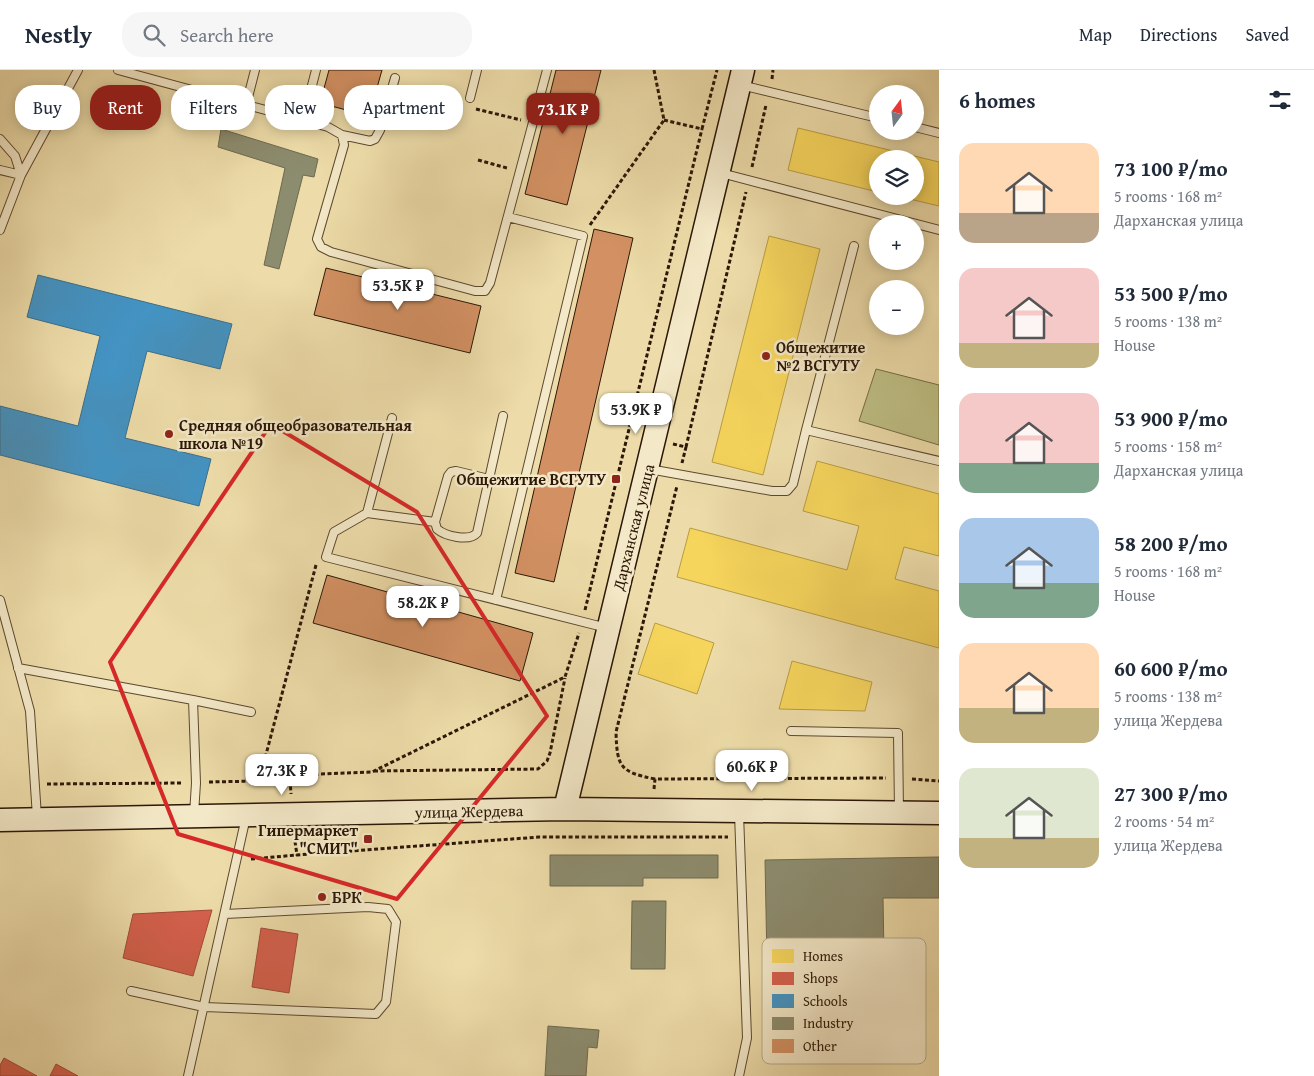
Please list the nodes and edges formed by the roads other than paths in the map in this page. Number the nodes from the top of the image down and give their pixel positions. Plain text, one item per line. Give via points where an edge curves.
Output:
1 (78, 70) edge
2 (118, 70) edge
3 (255, 70) edge
4 (316, 70) edge
5 (476, 70) edge
6 (547, 70) edge
7 (741, 77) edge
8 (395, 78) dead end
9 (173, 85) edge
10 (251, 85) edge
11 (312, 85) edge
12 (470, 98) dead end
13 (869, 116) edge
14 (924, 129) edge
15 (333, 130) edge
16 (939, 133) edge
17 (342, 135) junction
18 (0, 139) edge
19 (0, 170) edge
20 (718, 172) junction
21 (22, 175) junction
22 (508, 217) junction
23 (0, 230) edge
24 (939, 230) edge
25 (854, 246) dead end
26 (504, 416) dead end
27 (392, 418) dead end
28 (806, 430) junction
29 (939, 461) edge
30 (647, 468) junction
31 (489, 479) junction
32 (367, 513) junction
33 (435, 522) junction
34 (0, 600) edge
35 (496, 600) junction
36 (608, 628) junction
37 (18, 668) junction
38 (193, 700) junction
39 (251, 712) dead end
40 (790, 731) dead end
41 (565, 809) junction
42 (739, 811) junction
43 (900, 812) junction
44 (939, 813) edge
45 (247, 815) junction
46 (194, 816) junction
47 (38, 819) junction
48 (0, 820) edge
49 (224, 914) junction
50 (131, 991) dead end
51 (204, 1007) junction
52 (188, 1076) edge
53 (738, 1076) edge

1 - 21 lane
2 - 9 lane
3 - 10 lane
4 - 11 lane
5 - 12 lane
6 - 22 lane
7 - 13 lane via 769,92
7 - 20 main road, Дарханская улица
8 - 17 lane via 375,139 370,141
14 - 16 lane
15 - 17 lane
17 - 22 lane via 344,145 317,239 321,248 485,291
18 - 21 lane via 15,156
19 - 21 lane
20 - 24 lane
20 - 30 main road, Дарханская улица
21 - 23 lane
22 - 35 lane via 583,236
25 - 28 lane
26 - 31 lane
27 - 32 lane
28 - 29 lane
28 - 30 lane via 793,484 787,491
30 - 36 main road, Дарханская улица
31 - 33 lane via 451,472
31 - 33 lane via 477,533 473,537 441,532
32 - 33 lane
32 - 35 lane via 334,532 326,557
34 - 37 lane
35 - 36 lane
36 - 41 main road, Дарханская улица
37 - 38 lane
37 - 47 lane via 30,711
38 - 39 lane
38 - 46 lane
40 - 43 lane via 898,733
41 - 42 main road, улица Жердева
41 - 45 main road, улица Жердева
42 - 43 main road, улица Жердева
42 - 53 lane via 747,1038
43 - 44 main road, улица Жердева
45 - 46 main road, улица Жердева
45 - 49 lane
46 - 47 main road, улица Жердева
47 - 48 main road, улица Жердева
49 - 51 lane
49 - 51 lane via 368,907 388,909 396,922 386,1002 376,1014
50 - 51 lane
51 - 52 lane

